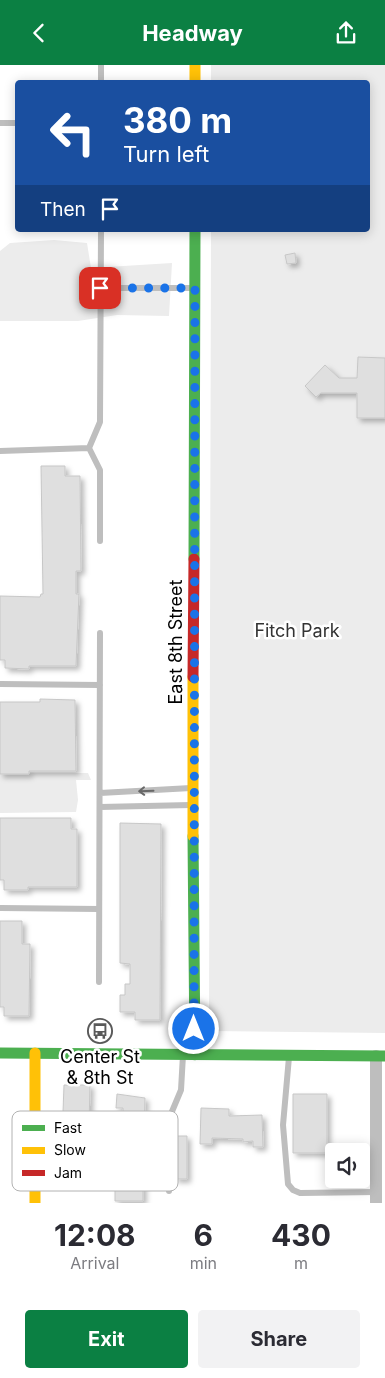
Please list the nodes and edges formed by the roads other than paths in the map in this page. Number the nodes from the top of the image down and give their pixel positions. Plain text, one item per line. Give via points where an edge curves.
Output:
1 (101, 65) edge
2 (195, 65) edge
3 (101, 80) edge
4 (195, 80) edge
5 (0, 123) edge
6 (15, 123) edge
7 (101, 232) edge
8 (195, 232) edge
9 (100, 288) junction
10 (195, 288) junction
11 (89, 448) junction
12 (0, 451) edge
13 (100, 541) dead end
14 (100, 633) dead end
15 (0, 684) edge
16 (100, 685) junction
17 (193, 788) junction
18 (100, 793) junction
19 (193, 805) junction
20 (100, 807) junction
21 (0, 908) edge
22 (99, 909) junction
23 (99, 982) dead end
24 (0, 1053) edge
25 (35, 1053) junction
26 (189, 1055) junction
27 (289, 1055) junction
28 (380, 1056) edge
29 (35, 1111) edge
30 (172, 1111) edge
31 (376, 1198) edge

1 - 3 lane
2 - 4 street
5 - 6 lane
7 - 9 lane
8 - 10 street, East 8th Street
9 - 10 lane
9 - 11 lane via 100,421
10 - 17 street, East 8th Street
11 - 12 lane
11 - 13 lane via 100,470
14 - 16 lane
15 - 16 lane
16 - 18 lane
17 -> 18 lane
17 - 19 street, East 8th Street
18 - 20 lane
19 - 20 lane
19 - 26 street, East 8th Street
20 - 22 lane
21 - 22 lane
22 - 23 lane
24 - 25 street
25 - 26 street
25 - 29 street
26 - 27 street
26 - 30 lane
27 - 28 street
27 - 31 lane via 283,1125 288,1184 300,1193
28 - 31 street

